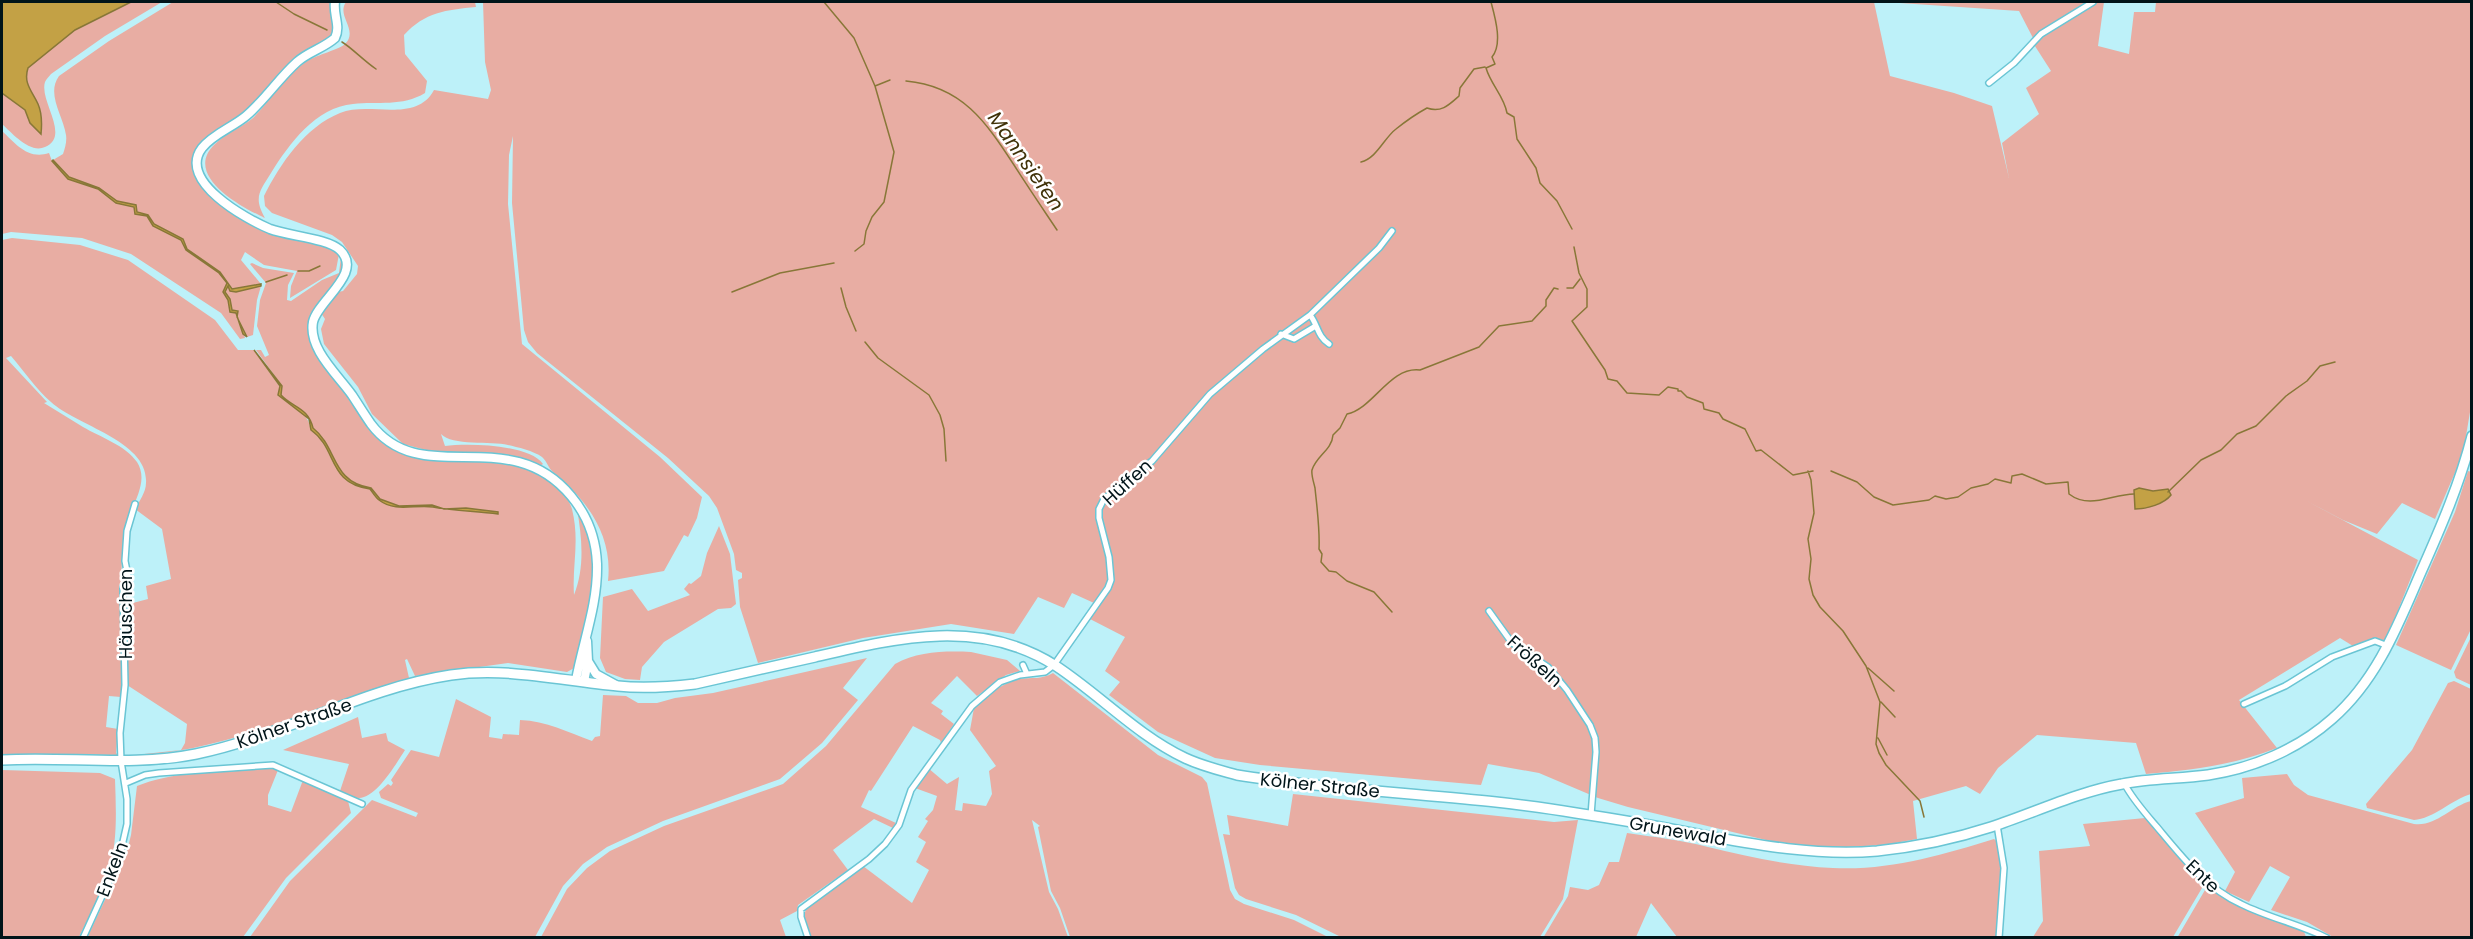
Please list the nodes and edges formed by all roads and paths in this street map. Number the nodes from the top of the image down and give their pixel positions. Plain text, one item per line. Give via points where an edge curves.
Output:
1 (335, 2) edge
2 (2093, 2) edge
3 (1989, 83) dead end
4 (1392, 231) dead end
5 (1310, 315) junction
6 (1314, 327) junction
7 (1281, 334) junction
8 (1329, 344) dead end
9 (2472, 436) edge
10 (135, 504) dead end
11 (1489, 611) dead end
12 (587, 640) junction
13 (2388, 646) junction
14 (588, 661) junction
15 (1023, 665) dead end
16 (1053, 665) junction
17 (1026, 674) junction
18 (580, 681) junction
19 (620, 687) junction
20 (2244, 704) dead end
21 (2, 760) edge
22 (121, 761) junction
23 (126, 783) junction
24 (2124, 783) junction
25 (362, 804) dead end
26 (1582, 814) junction
27 (1997, 825) junction
28 (2311, 930) junction
29 (83, 938) edge
30 (808, 938) edge
31 (1999, 938) edge
32 (2309, 938) edge
33 (2327, 938) edge

1 - 12 main road via 335,38 299,60 249,113 206,143 198,157 198,172 213,192 243,215 279,232 331,245 343,254 346,272 316,313 314,337 379,433 401,449 424,456 492,456 523,463 549,476 568,492 586,519 596,552 596,583
2 - 3 street via 2038,36
4 - 5 street, Hüffen
5 - 6 street
5 - 7 street, Hüffen
6 - 7 street via 1294,339
6 - 8 street
7 - 16 street, Hüffen via 1210,394 1152,461 1104,499 1099,518 1111,580
9 - 13 main road, Grunewald via 2449,507
10 - 22 street, Häuschen via 124,561 128,576 123,587 125,685
11 - 26 street, Frößeln via 1512,643 1548,667 1590,725 1596,752
12 - 14 main road
12 - 18 main road
13 - 20 street via 2375,641 2341,654
13 - 24 main road, Grunewald via 2347,705 2288,749 2222,772
14 - 18 main road
14 - 19 main road via 596,674
15 - 17 street
16 - 17 street via 1045,672
16 - 19 main road, Kölner Straße via 1005,644 950,635 890,639 695,684
16 - 26 main road, Kölner Straße via 1160,744 1209,768 1237,775
17 - 30 street via 1000,682 972,706 911,790 899,825 878,852 801,909
18 - 19 main road, Kölner Straße
18 - 22 main road, Kölner Straße via 500,672 428,679 213,750 165,760
21 - 22 main road, Kölner Straße
22 - 23 street, Enkeln
23 - 25 street, Kölner Straße via 159,773 273,765
23 - 29 street, Enkeln via 127,824 122,849
24 - 27 main road, Grunewald
24 - 28 street, Ente via 2207,883 2243,906
26 - 27 main road, Grunewald via 1775,848 1831,852 1918,845
27 - 31 street via 2004,868
28 - 32 street
28 - 33 street, Ente

